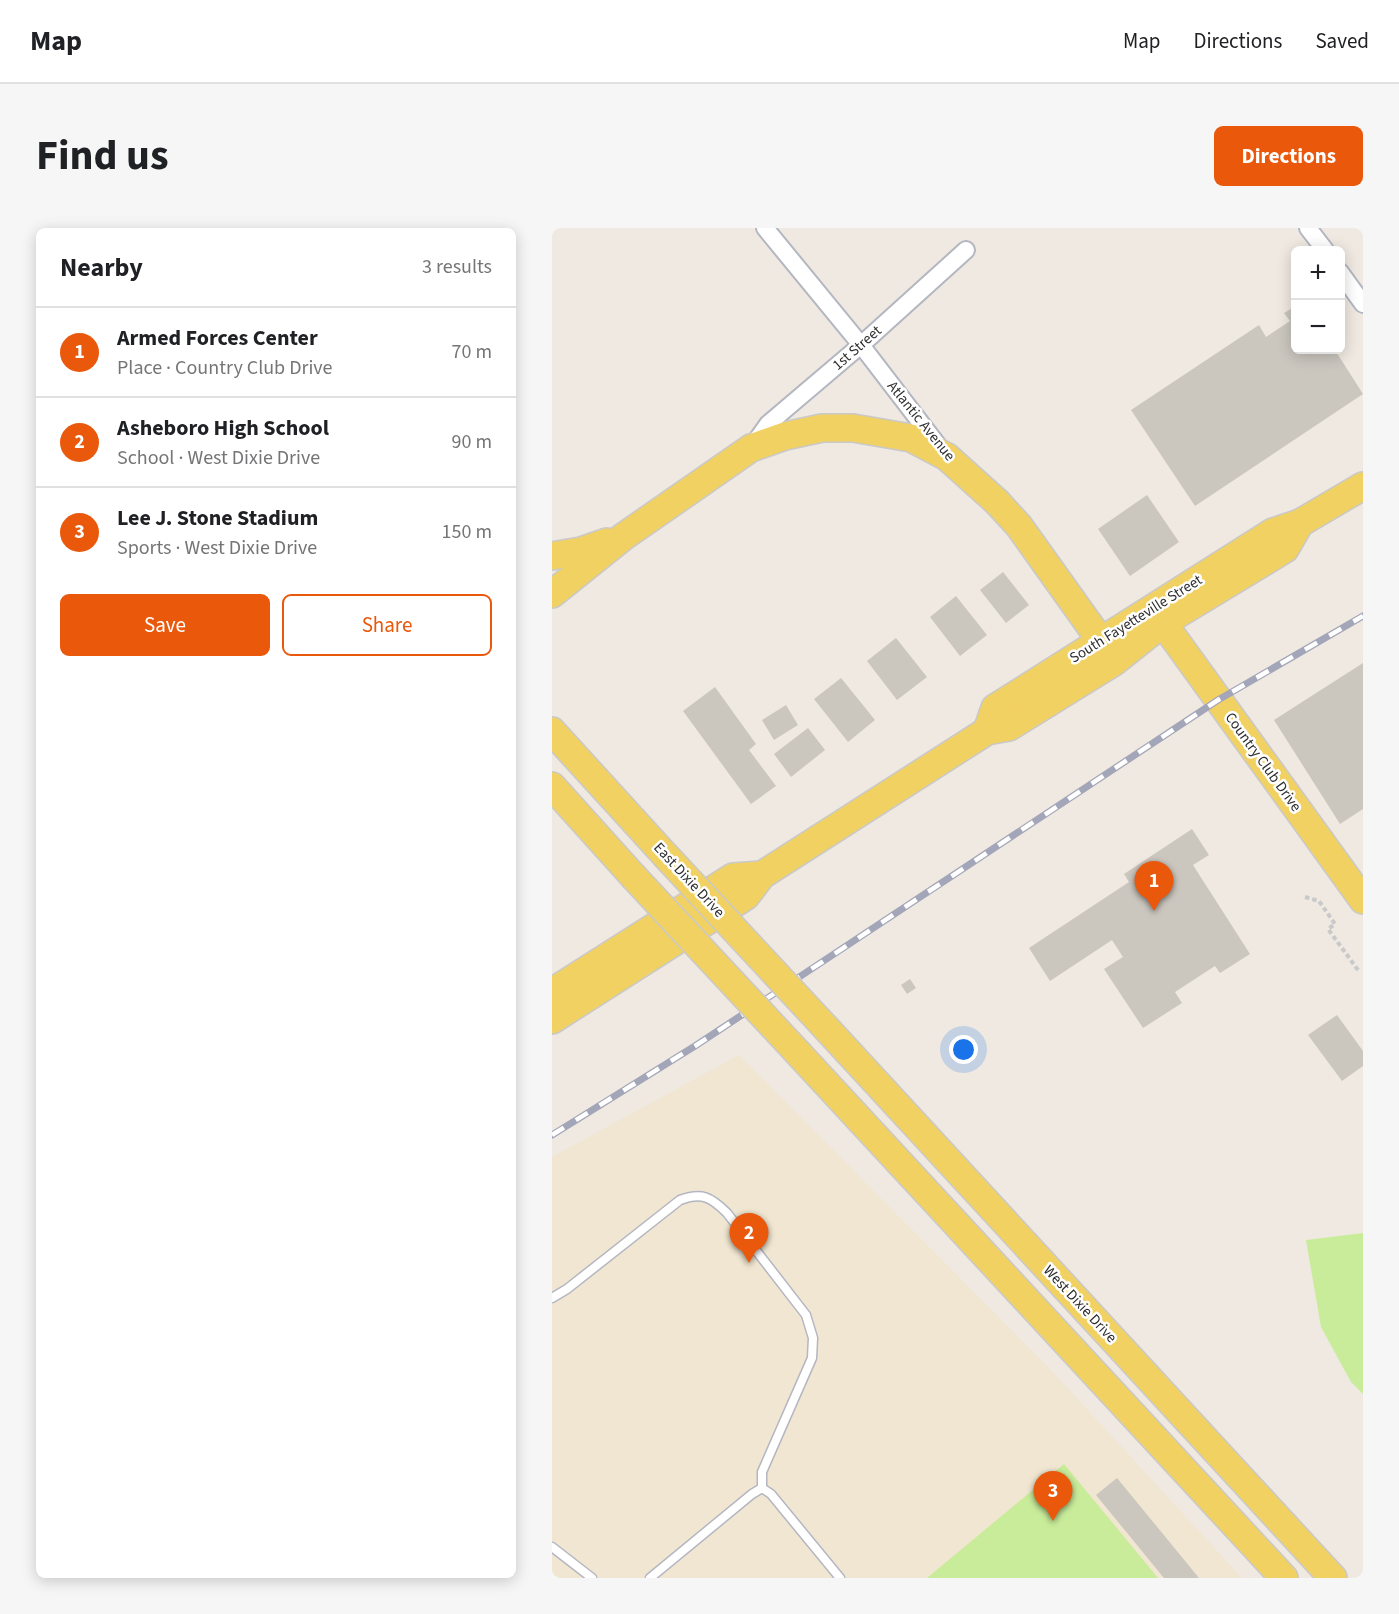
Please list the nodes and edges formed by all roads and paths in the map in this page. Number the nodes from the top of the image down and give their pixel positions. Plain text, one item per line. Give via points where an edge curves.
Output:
1 (765, 228) edge
2 (1308, 228) edge
3 (1322, 246) edge
4 (966, 250) dead end
5 (1345, 278) edge
6 (1363, 304) edge
7 (861, 345) junction
8 (752, 448) junction
9 (947, 457) junction
10 (1363, 486) edge
11 (1300, 523) junction
12 (623, 537) junction
13 (552, 556) edge
14 (552, 594) edge
15 (1163, 623) junction
16 (1101, 640) junction
17 (552, 709) edge
18 (552, 731) edge
19 (987, 731) junction
20 (598, 781) junction
21 (552, 786) edge
22 (762, 875) junction
23 (1305, 897) dead end
24 (1363, 900) edge
25 (1358, 970) dead end
26 (552, 992) edge
27 (552, 1020) edge
28 (827, 1029) joint
29 (552, 1298) edge
30 (762, 1488) junction
31 (552, 1547) edge
32 (592, 1578) edge
33 (650, 1578) edge
34 (840, 1578) edge
35 (1284, 1578) edge
36 (1333, 1578) edge

1 - 7 street, Atlantic Avenue
2 - 3 street
4 - 7 street, 1st Street
5 - 6 street
7 - 8 street, 1st Street via 768,424
7 - 9 street, Atlantic Avenue
8 - 9 main road via 822,428 853,428 911,438
8 - 12 main road
9 - 16 main road, Atlantic Avenue via 1019,526
10 - 11 main road, South Fayetteville Street
11 - 15 main road, South Fayetteville Street via 1285,549
11 - 16 main road, South Fayetteville Street via 1273,532
12 - 13 main road
12 - 14 main road
15 - 19 main road, South Fayetteville Street via 1114,662 1009,727
15 - 24 main road, Country Club Drive
16 - 19 main road, South Fayetteville Street via 995,708
17 - 20 main road
18 - 20 main road, East Dixie Drive
19 - 22 main road, South Fayetteville Street
20 - 28 main road, East Dixie Drive, bridge
21 - 35 main road, bridge
22 - 26 main road, South Fayetteville Street via 733,877
22 - 27 main road, South Fayetteville Street via 746,896
23 - 25 path via 1319,901 1335,924 1328,929
28 - 36 main road, West Dixie Drive
29 - 30 lane via 680,1200 694,1195 716,1202 806,1315 813,1338 812,1358 762,1472
30 - 33 lane
30 - 34 lane
31 - 32 lane

